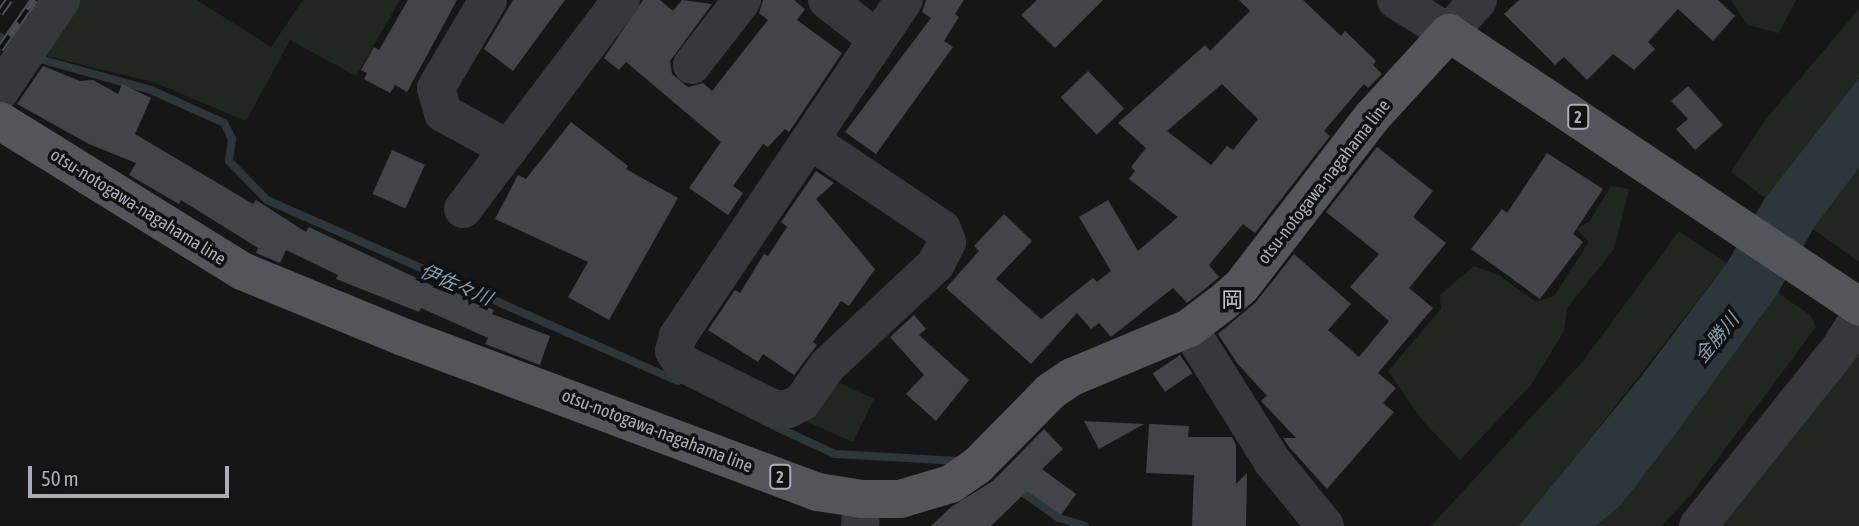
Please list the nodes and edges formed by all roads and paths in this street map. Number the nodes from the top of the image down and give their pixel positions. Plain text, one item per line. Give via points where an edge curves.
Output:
1 (61, 0) edge
2 (488, 0) edge
3 (621, 0) edge
4 (742, 0) edge
5 (827, 0) edge
6 (904, 0) edge
7 (1396, 0) edge
8 (1478, 0) edge
9 (1449, 33) junction
10 (877, 39) junction
11 (17, 65) edge
12 (692, 65) dead end
13 (0, 121) edge
14 (811, 141) junction
15 (509, 149) junction
16 (463, 209) dead end
17 (1847, 297) edge
18 (1859, 317) edge
19 (1189, 328) junction
20 (861, 513) edge
21 (1325, 526) edge
22 (1698, 526) edge

1 - 11 street
2 - 15 street via 436,88 443,113
3 - 15 street
4 - 12 street
5 - 10 street
6 - 10 street
7 - 9 street
8 - 9 street
9 - 17 main road, 2
9 - 19 main road, otsu-notogawa-nagahama line / 2 via 1372,117 1241,287
10 - 14 street
13 - 20 main road, otsu-notogawa-nagahama line / 2 via 242,271 403,337 818,492
14 - 14 street via 942,229 947,242 936,264 827,366 802,402 774,409 682,362 674,351 678,336
15 - 16 street
18 - 22 street via 1840,348
19 - 20 main road, otsu-notogawa-nagahama line / 2 via 1072,377 1051,391 978,465 951,484
19 - 21 street via 1272,461

